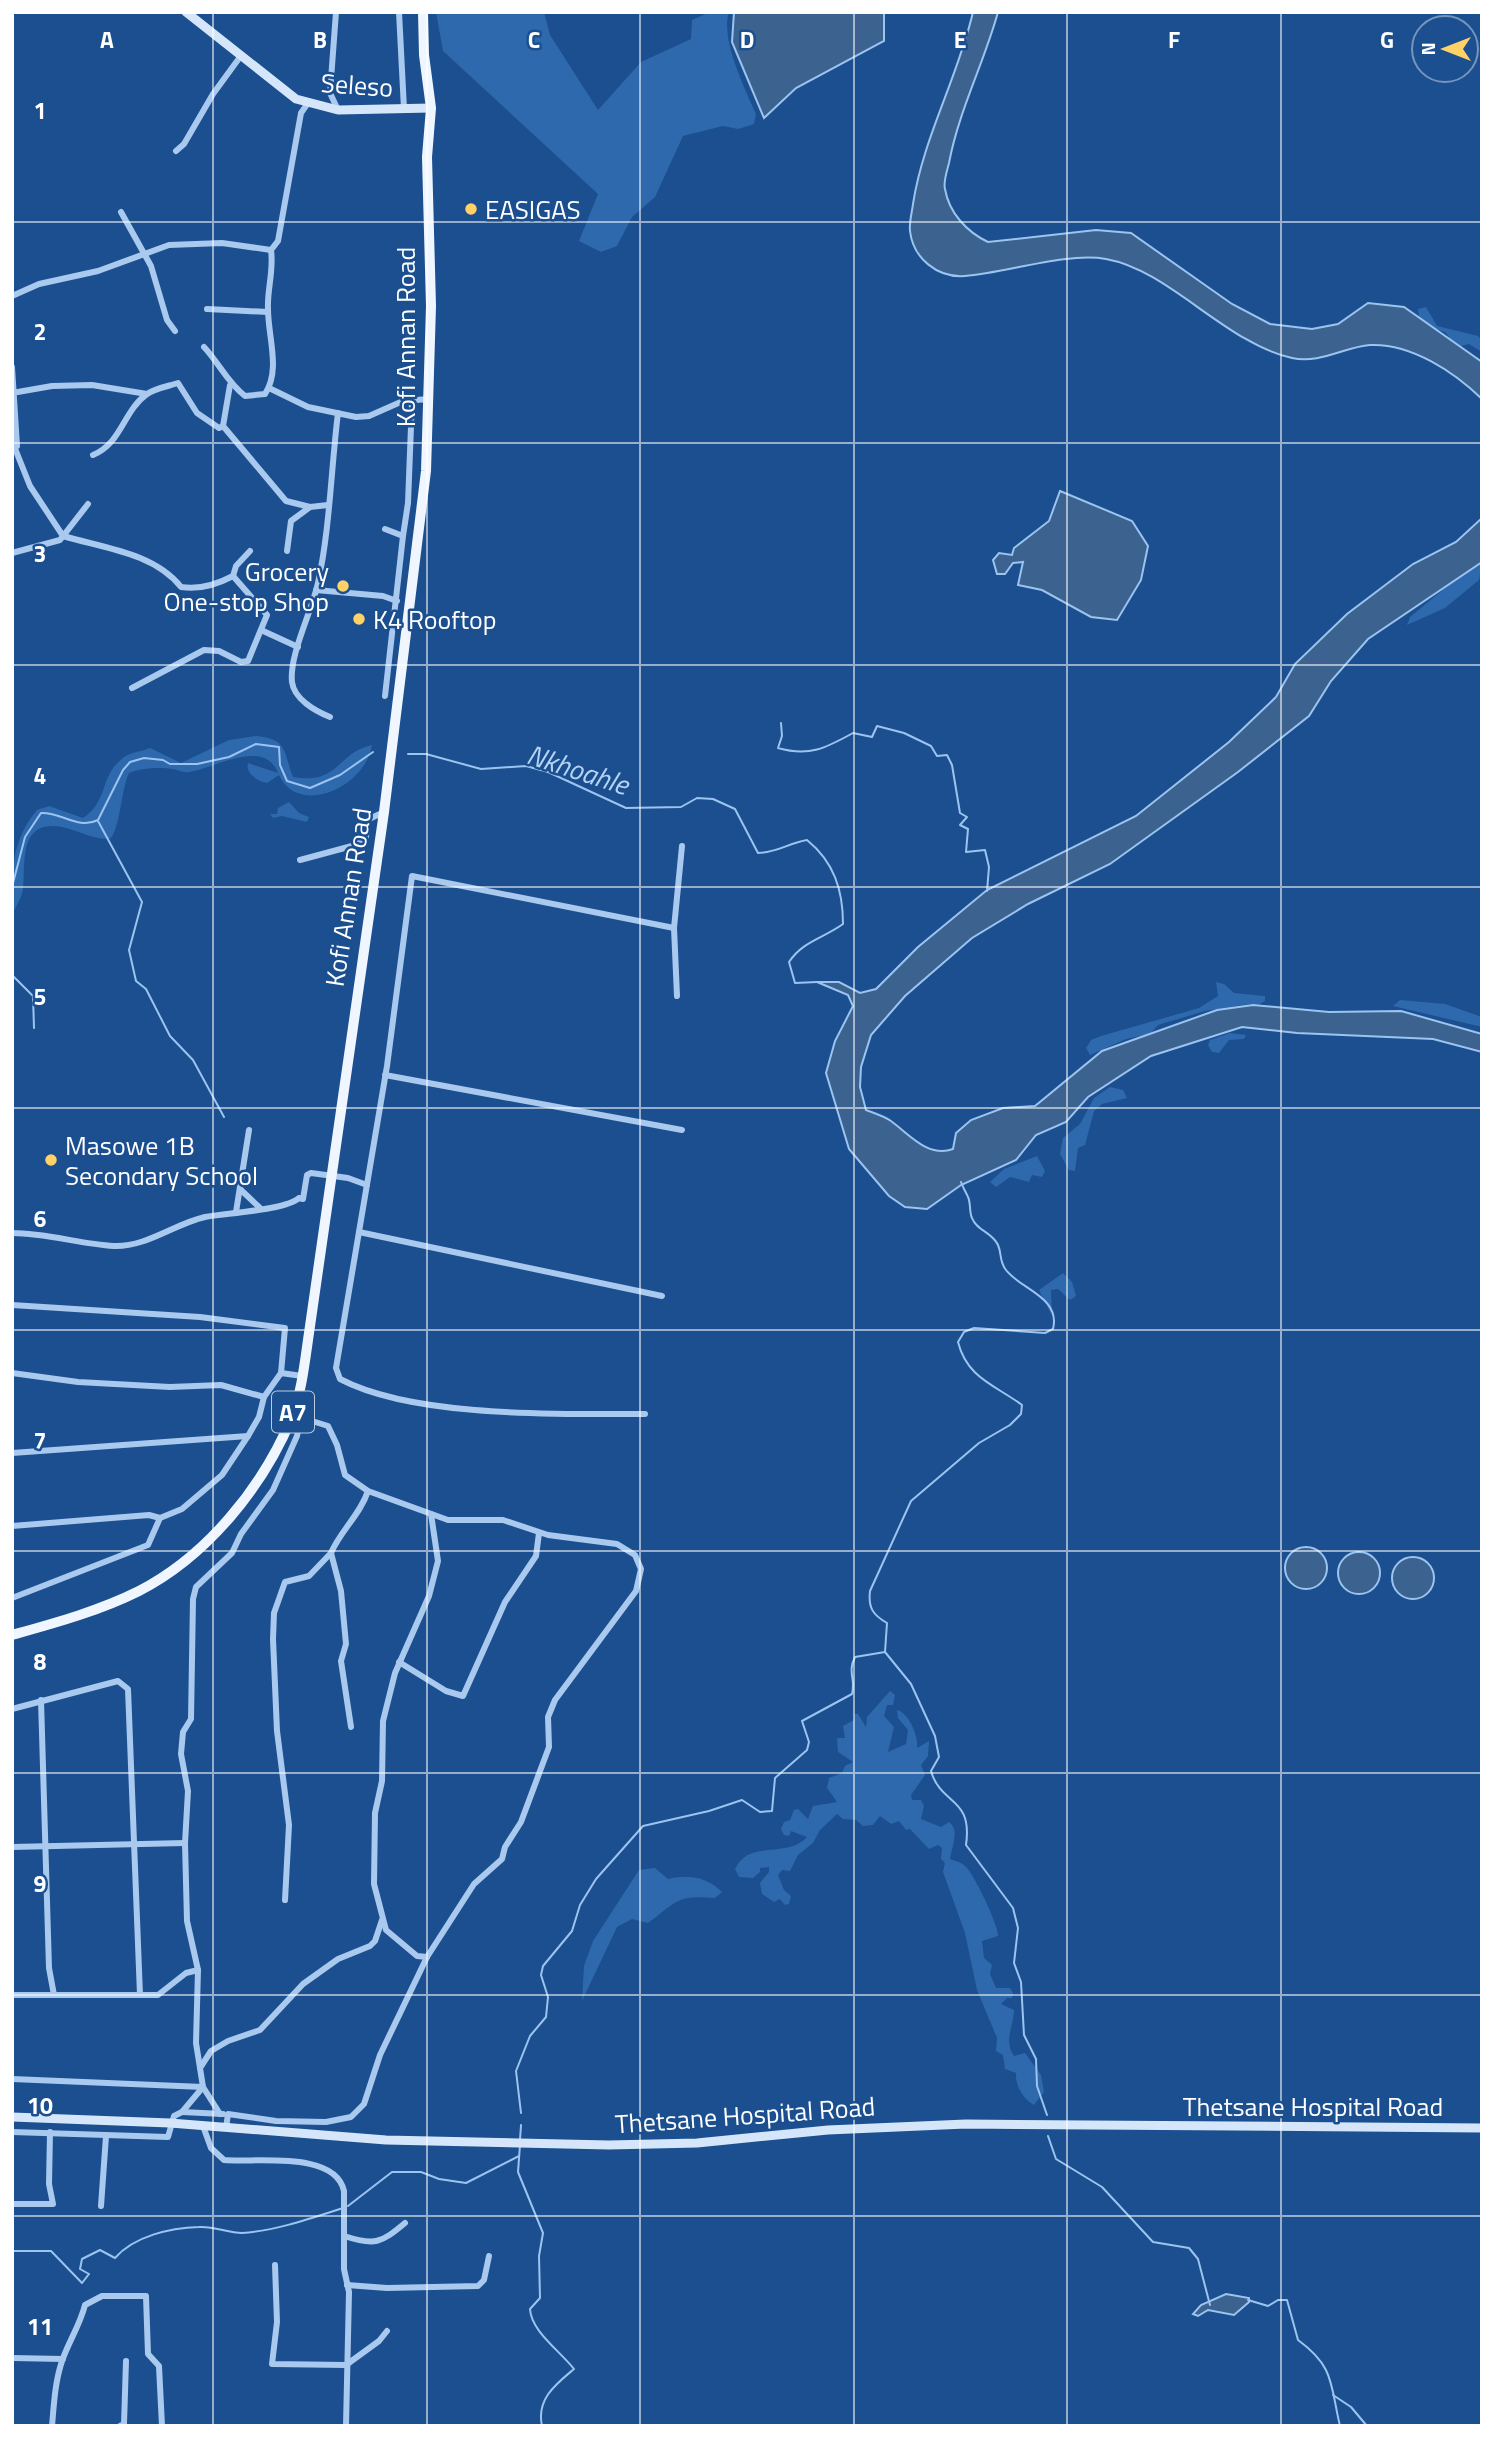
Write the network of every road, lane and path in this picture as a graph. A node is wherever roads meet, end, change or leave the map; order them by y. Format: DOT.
graph roads {
  1 [pos="186,12"];
  2 [pos="336,12"];
  3 [pos="399,12"];
  4 [pos="423,12"];
  5 [pos="240,57"];
  6 [pos="308,103"];
  7 [pos="431,108"];
  8 [pos="404,109"];
  9 [pos="338,110"];
  10 [pos="176,151"];
  11 [pos="121,212"];
  12 [pos="271,250"];
  13 [pos="144,253"];
  14 [pos="12,296"];
  15 [pos="207,309"];
  16 [pos="268,312"];
  17 [pos="175,331"];
  18 [pos="204,347"];
  19 [pos="12,367"];
  20 [pos="230,385"];
  21 [pos="269,388"];
  22 [pos="14,392"];
  23 [pos="147,394"];
  24 [pos="429,399"];
  25 [pos="412,401"];
  26 [pos="338,413"];
  27 [pos="223,426"];
  28 [pos="12,441"];
  29 [pos="19,455"];
  30 [pos="93,455"];
  31 [pos="88,504"];
  32 [pos="328,505"];
  33 [pos="310,507"];
  34 [pos="385,529"];
  35 [pos="63,536"];
  36 [pos="403,536"];
  37 [pos="250,551"];
  38 [pos="287,551"];
  39 [pos="12,553"];
  40 [pos="233,576"];
  41 [pos="316,590"];
  42 [pos="397,601"];
  43 [pos="261,630"];
  44 [pos="298,647"];
  45 [pos="391,658"];
  46 [pos="404,661"];
  47 [pos="132,688"];
  48 [pos="385,696"];
  49 [pos="330,717"];
  50 [pos="384,812"];
  51 [pos="682,846"];
  52 [pos="300,860"];
  53 [pos="674,928"];
  54 [pos="677,996"];
  55 [pos="385,1075"];
  56 [pos="248,1130"];
  57 [pos="682,1130"];
  58 [pos="332,1175"];
  59 [pos="367,1185"];
  60 [pos="241,1190"];
  61 [pos="260,1208"];
  62 [pos="236,1212"];
  63 [pos="12,1233"];
  64 [pos="359,1233"];
  65 [pos="662,1296"];
  66 [pos="12,1305"];
  67 [pos="12,1373"];
  68 [pos="281,1373"];
  69 [pos="302,1376"];
  70 [pos="264,1397"];
  71 [pos="645,1414"];
  72 [pos="297,1416"];
  73 [pos="248,1436"];
  74 [pos="12,1453"];
  75 [pos="368,1491"];
  76 [pos="432,1514"];
  77 [pos="160,1518"];
  78 [pos="12,1526"];
  79 [pos="539,1532"];
  80 [pos="331,1553"];
  81 [pos="12,1598"];
  82 [pos="12,1634"];
  83 [pos="399,1662"];
  84 [pos="41,1700"];
  85 [pos="12,1709"];
  86 [pos="351,1727"];
  87 [pos="136,1843"];
  88 [pos="185,1843"];
  89 [pos="46,1846"];
  90 [pos="12,1847"];
  91 [pos="285,1899"];
  92 [pos="382,1920"];
  93 [pos="427,1956"];
  94 [pos="198,1970"];
  95 [pos="139,1994"];
  96 [pos="12,1995"];
  97 [pos="54,1995"];
  98 [pos="200,2068"];
  99 [pos="12,2079"];
  100 [pos="203,2087"];
  101 [pos="181,2112"];
  102 [pos="220,2114"];
  103 [pos="228,2114"];
  104 [pos="12,2117"];
  105 [pos="170,2123"];
  106 [pos="203,2126"];
  107 [pos="226,2128"];
  108 [pos="1482,2128"];
  109 [pos="12,2132"];
  110 [pos="50,2132"];
  111 [pos="106,2136"];
  112 [pos="12,2204"];
  113 [pos="101,2206"];
  114 [pos="405,2223"];
  115 [pos="344,2236"];
  116 [pos="489,2256"];
  117 [pos="275,2265"];
  118 [pos="347,2285"];
  119 [pos="387,2331"];
  120 [pos="12,2358"];
  121 [pos="63,2358"];
  122 [pos="126,2361"];
  123 [pos="346,2365"];
  124 [pos="52,2426"];
  125 [pos="120,2426"];
  126 [pos="162,2426"];
  127 [pos="346,2426"];
  1 -- 5 [label="main road, Seleso"];
  2 -- 9 [label="street"];
  3 -- 8 [label="street"];
  4 -- 7 [label="main road, Kofi Annan Road / A7"];
  5 -- 6 [label="main road, Seleso"];
  5 -- 10 [label="street"];
  6 -- 9 [label="main road, Seleso"];
  6 -- 12 [label="street"];
  7 -- 8 [label="main road, Seleso"];
  7 -- 24 [label="main road, Kofi Annan Road / A7"];
  8 -- 9 [label="main road, Seleso"];
  11 -- 13 [label="street"];
  12 -- 13 [label="street"];
  12 -- 16 [label="street"];
  13 -- 14 [label="street"];
  13 -- 17 [label="street"];
  15 -- 16 [label="street"];
  16 -- 21 [label="street"];
  18 -- 20 [label="street"];
  19 -- 22 [label="street"];
  20 -- 21 [label="street"];
  20 -- 27 [label="street"];
  21 -- 26 [label="street"];
  22 -- 23 [label="street"];
  22 -- 29 [label="street"];
  23 -- 27 [label="street"];
  23 -- 30 [label="street"];
  24 -- 25 [label="street"];
  24 -- 46 [label="main road, Kofi Annan Road / A7"];
  25 -- 26 [label="street"];
  25 -- 36 [label="street"];
  26 -- 32 [label="street"];
  27 -- 33 [label="street"];
  28 -- 29 [label="street"];
  29 -- 35 [label="street"];
  31 -- 35 [label="street"];
  32 -- 33 [label="street"];
  32 -- 41 [label="street"];
  33 -- 38 [label="street"];
  34 -- 36 [label="street"];
  35 -- 39 [label="street"];
  35 -- 40 [label="street"];
  36 -- 42 [label="street"];
  37 -- 40 [label="street"];
  40 -- 43 [label="street"];
  41 -- 42 [label="street"];
  41 -- 44 [label="street"];
  42 -- 45 [label="street"];
  43 -- 44 [label="street"];
  43 -- 47 [label="street"];
  44 -- 49 [label="street"];
  45 -- 46 [label="street"];
  45 -- 48 [label="street"];
  46 -- 50 [label="main road, Kofi Annan Road / A7"];
  50 -- 52 [label="street"];
  50 -- 58 [label="main road, Kofi Annan Road / A7"];
  51 -- 53 [label="street"];
  53 -- 54 [label="street"];
  53 -- 55 [label="street"];
  55 -- 57 [label="street"];
  55 -- 59 [label="street"];
  56 -- 60 [label="street"];
  58 -- 59 [label="street"];
  58 -- 61 [label="street"];
  58 -- 69 [label="main road, Kofi Annan Road / A7"];
  59 -- 64 [label="street"];
  60 -- 61 [label="street"];
  60 -- 62 [label="street"];
  61 -- 62 [label="street"];
  62 -- 63 [label="street"];
  64 -- 65 [label="street"];
  64 -- 71 [label="street"];
  66 -- 68 [label="street"];
  67 -- 70 [label="street"];
  68 -- 69 [label="street"];
  68 -- 70 [label="street"];
  69 -- 72 [label="main road, Kofi Annan Road / A7"];
  70 -- 73 [label="street"];
  72 -- 75 [label="street"];
  72 -- 82 [label="main road, Kofi Annan Road / A7"];
  72 -- 88 [label="street"];
  73 -- 74 [label="street"];
  73 -- 77 [label="street"];
  75 -- 76 [label="street"];
  75 -- 80 [label="street"];
  76 -- 79 [label="street"];
  76 -- 83 [label="street"];
  77 -- 78 [label="street"];
  77 -- 81 [label="street"];
  79 -- 83 [label="street"];
  79 -- 93 [label="street"];
  80 -- 86 [label="street"];
  80 -- 91 [label="street"];
  83 -- 92 [label="street"];
  84 -- 85 [label="street"];
  84 -- 87 [label="street"];
  84 -- 89 [label="street"];
  87 -- 88 [label="street"];
  87 -- 89 [label="street"];
  87 -- 95 [label="street"];
  88 -- 94 [label="street"];
  89 -- 90 [label="street"];
  89 -- 97 [label="street"];
  92 -- 93 [label="street"];
  92 -- 98 [label="street"];
  93 -- 103 [label="street"];
  94 -- 95 [label="street"];
  94 -- 98 [label="street"];
  95 -- 97 [label="street"];
  96 -- 97 [label="street"];
  98 -- 100 [label="street"];
  99 -- 100 [label="street"];
  100 -- 101 [label="street"];
  100 -- 102 [label="street"];
  101 -- 102 [label="street"];
  101 -- 105 [label="street"];
  102 -- 103 [label="street"];
  103 -- 107 [label="street"];
  104 -- 105 [label="main road, Thetsane Hospital Road"];
  105 -- 106 [label="main road, Thetsane Hospital Road"];
  105 -- 111 [label="street"];
  106 -- 107 [label="main road, Thetsane Hospital Road"];
  106 -- 115 [label="street"];
  107 -- 108 [label="main road, Thetsane Hospital Road"];
  109 -- 110 [label="street"];
  110 -- 111 [label="street"];
  110 -- 112 [label="street"];
  111 -- 113 [label="street"];
  114 -- 115 [label="street"];
  115 -- 118 [label="street"];
  116 -- 118 [label="street"];
  117 -- 123 [label="street"];
  118 -- 123 [label="street"];
  119 -- 123 [label="street"];
  120 -- 121 [label="street"];
  121 -- 124 [label="street"];
  121 -- 126 [label="street"];
  122 -- 125 [label="street"];
  123 -- 127 [label="street"];
}
